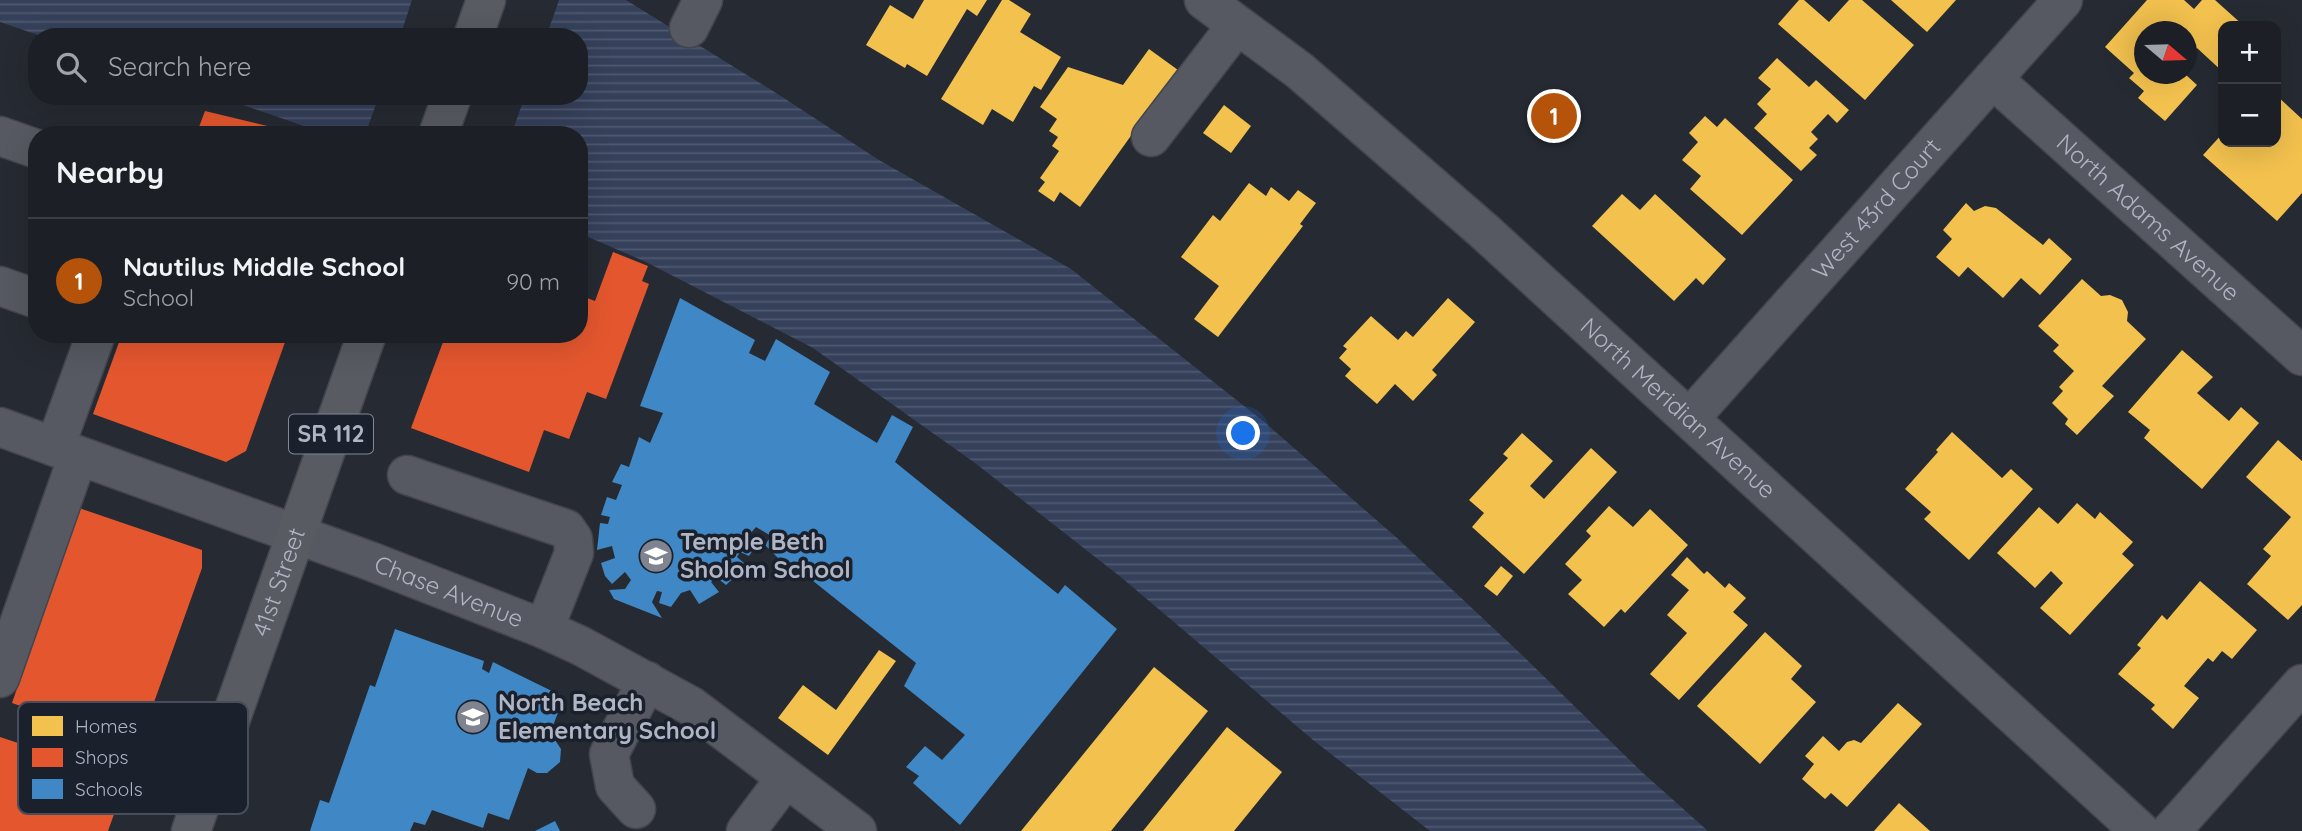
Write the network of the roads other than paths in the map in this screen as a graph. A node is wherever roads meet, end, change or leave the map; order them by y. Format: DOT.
graph roads {
  1 [pos="486,0"];
  2 [pos="1204,0"];
  3 [pos="2063,0"];
  4 [pos="1237,25"];
  5 [pos="476,28"];
  6 [pos="1993,79"];
  7 [pos="449,105"];
  8 [pos="441,126"];
  9 [pos="0,136"];
  10 [pos="1151,137"];
  11 [pos="28,146"];
  12 [pos="0,286"];
  13 [pos="28,296"];
  14 [pos="94,343"];
  15 [pos="364,343"];
  16 [pos="2302,356"];
  17 [pos="1690,418"];
  18 [pos="1,430"];
  19 [pos="67,451"];
  20 [pos="407,475"];
  21 [pos="296,534"];
  22 [pos="544,629"];
  23 [pos="0,678"];
  24 [pos="647,681"];
  25 [pos="2302,684"];
  26 [pos="237,702"];
  27 [pos="786,778"];
  28 [pos="636,809"];
  29 [pos="197,814"];
  30 [pos="191,831"];
  31 [pos="746,831"];
  32 [pos="857,831"];
  33 [pos="2140,831"];
  34 [pos="2171,831"];
  1 -- 5 [label="main road"];
  2 -- 4 [label="street, North Meridian Avenue"];
  3 -- 6 [label="street, West 43rd Court"];
  4 -- 10 [label="street"];
  4 -- 17 [label="street, North Meridian Avenue"];
  6 -- 16 [label="street, North Adams Avenue"];
  6 -- 17 [label="street, West 43rd Court"];
  7 -- 8 [label="main road"];
  9 -- 11 [label="street"];
  12 -- 13 [label="street"];
  14 -- 19 [label="street"];
  15 -- 21 [label="main road, 41st Street / SR 112"];
  17 -- 33 [label="street, North Meridian Avenue"];
  18 -- 19 [label="street, Chase Avenue"];
  19 -- 21 [label="street, Chase Avenue"];
  19 -- 23 [label="street"];
  20 -- 22 [label="street"];
  21 -- 22 [label="street, Chase Avenue"];
  21 -- 26 [label="main road, 41st Street / SR 112"];
  22 -- 24 [label="street, Chase Avenue"];
  24 -- 27 [label="street, Chase Avenue"];
  24 -- 28 [label="street"];
  25 -- 34 [label="street"];
  27 -- 31 [label="street"];
  27 -- 32 [label="street, Chase Avenue"];
  29 -- 30 [label="main road, 41st Street / SR 112"];
}
